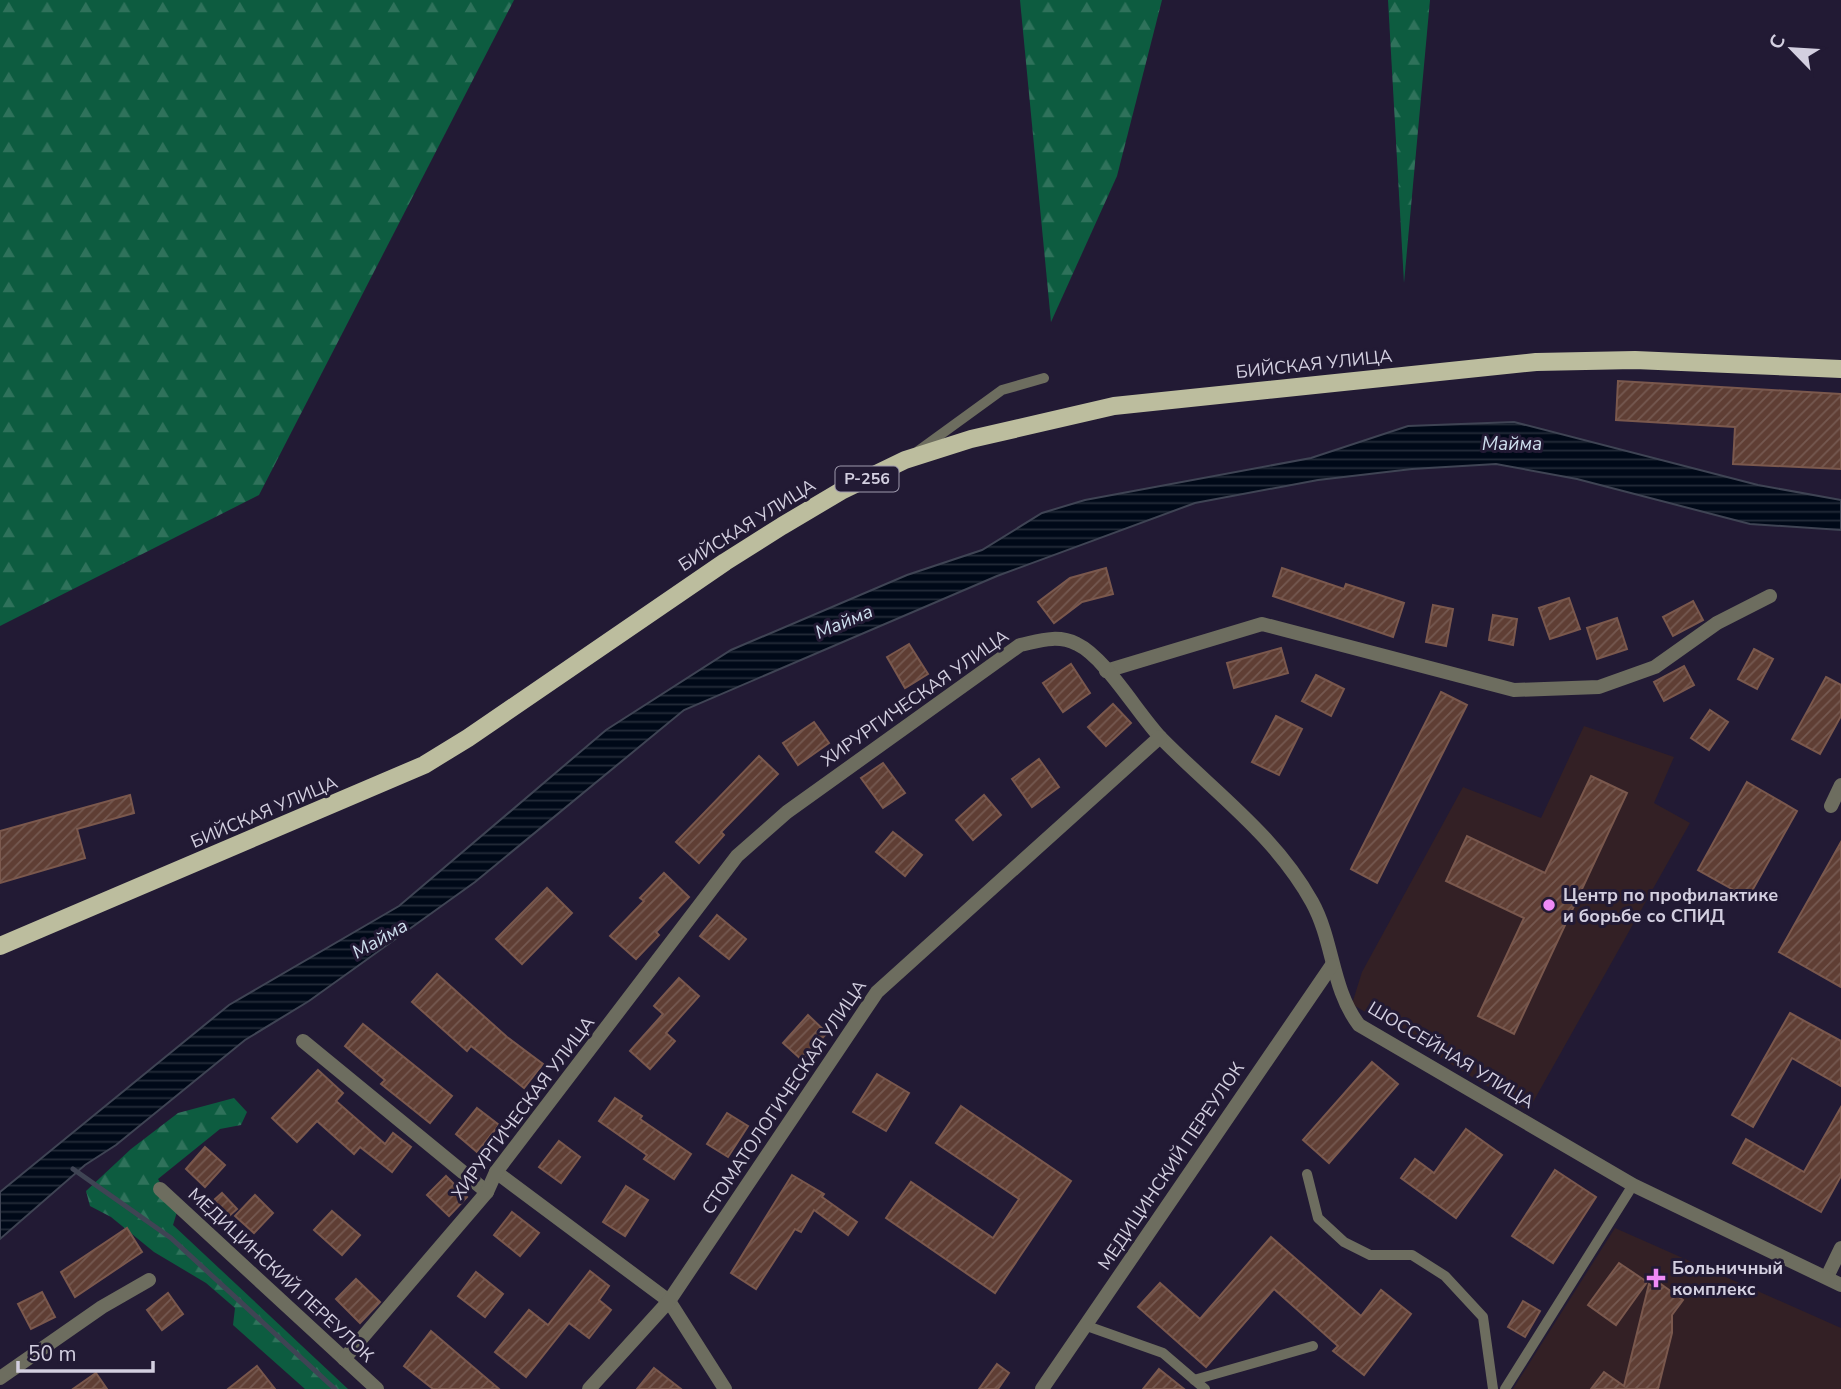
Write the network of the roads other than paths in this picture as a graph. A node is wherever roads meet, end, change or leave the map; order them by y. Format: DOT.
graph roads {
  1 [pos="1841,369"];
  2 [pos="1044,378"];
  3 [pos="905,460"];
  4 [pos="1770,596"];
  5 [pos="1106,671"];
  6 [pos="1160,737"];
  7 [pos="1841,785"];
  8 [pos="1830,806"];
  9 [pos="0,946"];
  10 [pos="1332,965"];
  11 [pos="303,1041"];
  12 [pos="496,1172"];
  13 [pos="1307,1174"];
  14 [pos="1633,1185"];
  15 [pos="160,1189"];
  16 [pos="487,1192"];
  17 [pos="1841,1248"];
  18 [pos="1827,1277"];
  19 [pos="149,1280"];
  20 [pos="1841,1284"];
  21 [pos="669,1301"];
  22 [pos="1087,1326"];
  23 [pos="1313,1346"];
  24 [pos="344,1359"];
  25 [pos="0,1378"];
  26 [pos="1194,1380"];
  27 [pos="377,1389"];
  28 [pos="589,1389"];
  29 [pos="725,1389"];
  30 [pos="1042,1389"];
  31 [pos="1205,1389"];
  32 [pos="1493,1389"];
  33 [pos="1505,1389"];
  1 -- 3 [label="main road, БИЙСКАЯ УЛИЦА / Р-256"];
  2 -- 3 [label="lane"];
  3 -- 9 [label="main road, БИЙСКАЯ УЛИЦА / Р-256"];
  4 -- 5 [label="street"];
  5 -- 6 [label="street, ШОССЕЙНАЯ УЛИЦА"];
  5 -- 12 [label="street, ХИРУРГИЧЕСКАЯ УЛИЦА"];
  6 -- 10 [label="street, ШОССЕЙНАЯ УЛИЦА"];
  6 -- 21 [label="street, СТОМАТОЛОГИЧЕСКАЯ УЛИЦА"];
  7 -- 8 [label="street"];
  10 -- 14 [label="street, ШОССЕЙНАЯ УЛИЦА"];
  10 -- 22 [label="street, МЕДИЦИНСКИЙ ПЕРЕУЛОК"];
  11 -- 16 [label="street"];
  12 -- 16 [label="street, ХИРУРГИЧЕСКАЯ УЛИЦА"];
  12 -- 21 [label="street"];
  13 -- 32 [label="lane"];
  14 -- 18 [label="street, ШОССЕЙНАЯ УЛИЦА"];
  14 -- 33 [label="lane"];
  15 -- 24 [label="street, МЕДИЦИНСКИЙ ПЕРЕУЛОК"];
  16 -- 24 [label="street, ХИРУРГИЧЕСКАЯ УЛИЦА"];
  17 -- 18 [label="street"];
  18 -- 20 [label="street, ШОССЕЙНАЯ УЛИЦА"];
  19 -- 25 [label="street"];
  21 -- 28 [label="street, СТОМАТОЛОГИЧЕСКАЯ УЛИЦА"];
  21 -- 29 [label="street"];
  22 -- 26 [label="lane"];
  22 -- 30 [label="street, МЕДИЦИНСКИЙ ПЕРЕУЛОК"];
  23 -- 26 [label="lane"];
  24 -- 27 [label="street, МЕДИЦИНСКИЙ ПЕРЕУЛОК"];
  26 -- 31 [label="lane"];
}
